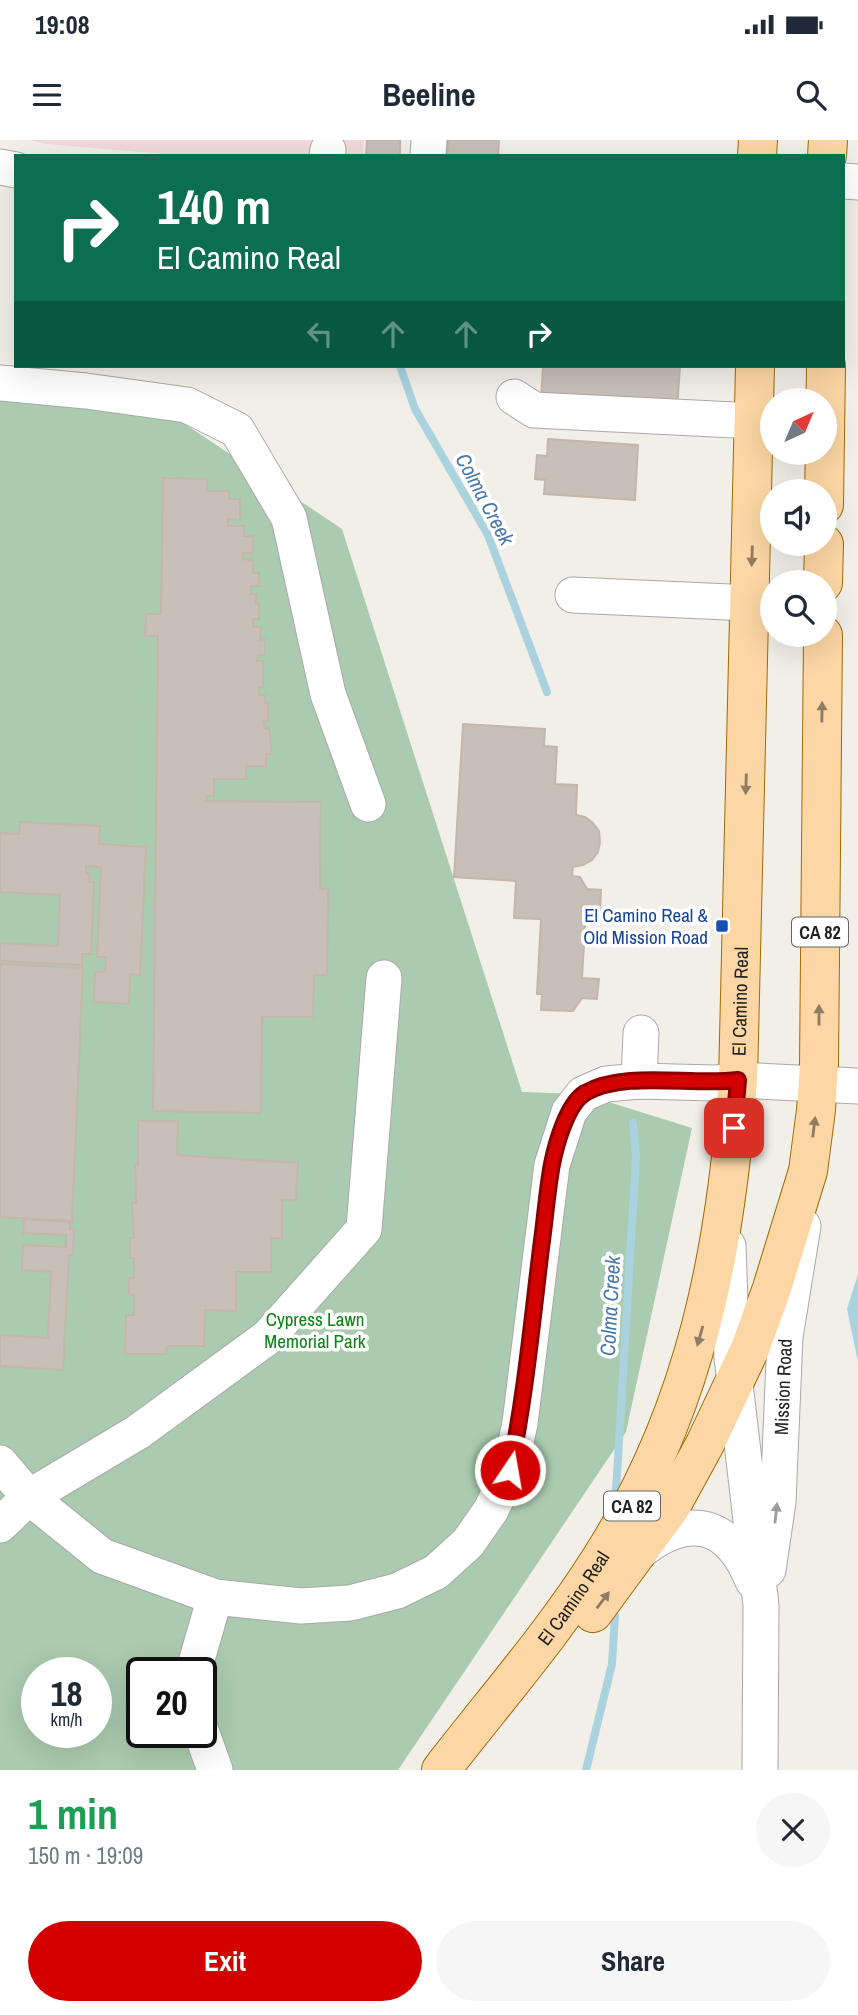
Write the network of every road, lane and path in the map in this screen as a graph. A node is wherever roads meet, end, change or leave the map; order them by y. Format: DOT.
graph roads {
  1 [pos="755,368"];
  2 [pos="826,368"];
  3 [pos="0,383"];
  4 [pos="514,397"];
  5 [pos="754,421"];
  6 [pos="824,479"];
  7 [pos="760,577"];
  8 [pos="573,595"];
  9 [pos="760,603"];
  10 [pos="760,624"];
  11 [pos="823,647"];
  12 [pos="368,804"];
  13 [pos="384,978"];
  14 [pos="641,1033"];
  15 [pos="738,1080"];
  16 [pos="639,1081"];
  17 [pos="818,1084"];
  18 [pos="858,1086"];
  19 [pos="808,1171"];
  20 [pos="727,1197"];
  21 [pos="734,1385"];
  22 [pos="0,1463"];
  23 [pos="29,1497"];
  24 [pos="0,1525"];
  25 [pos="639,1552"];
  26 [pos="215,1597"];
  27 [pos="761,1605"];
  28 [pos="198,1657"];
  29 [pos="207,1748"];
  30 [pos="215,1770"];
  31 [pos="442,1770"];
  32 [pos="472,1770"];
  33 [pos="760,1770"];
  1 -- 5 [label="main road, El Camino Real / CA 82"];
  2 -- 6 [label="main road"];
  3 -- 12 [label="street"];
  4 -- 5 [label="street"];
  5 -- 7 [label="main road, El Camino Real / CA 82, one-way"];
  8 -- 9 [label="street"];
  10 -- 15 [label="main road, El Camino Real / CA 82, one-way"];
  17 -- 11 [label="main road, El Camino Real / CA 82, one-way"];
  13 -- 23 [label="street"];
  14 -- 16 [label="street"];
  15 -- 16 [label="street"];
  15 -- 17 [label="street"];
  15 -- 20 [label="main road, El Camino Real / CA 82"];
  16 -- 26 [label="street"];
  17 -- 18 [label="street"];
  19 -- 17 [label="main road, El Camino Real / CA 82, one-way"];
  19 -- 21 [label="main road, El Camino Real / CA 82"];
  27 -- 19 [label="street, Mission Road, one-way"];
  20 -- 21 [label="street, Mission Road"];
  20 -- 31 [label="main road, El Camino Real / CA 82, one-way"];
  21 -- 25 [label="main road, El Camino Real / CA 82"];
  21 -- 27 [label="street, Mission Road"];
  22 -- 23 [label="street"];
  23 -- 24 [label="street"];
  23 -- 26 [label="street"];
  25 -- 27 [label="street, Mission Road"];
  32 -- 25 [label="main road, El Camino Real / CA 82, one-way"];
  26 -- 28 [label="street"];
  27 -- 33 [label="street, Mission Road"];
  29 -- 30 [label="street"];
}
